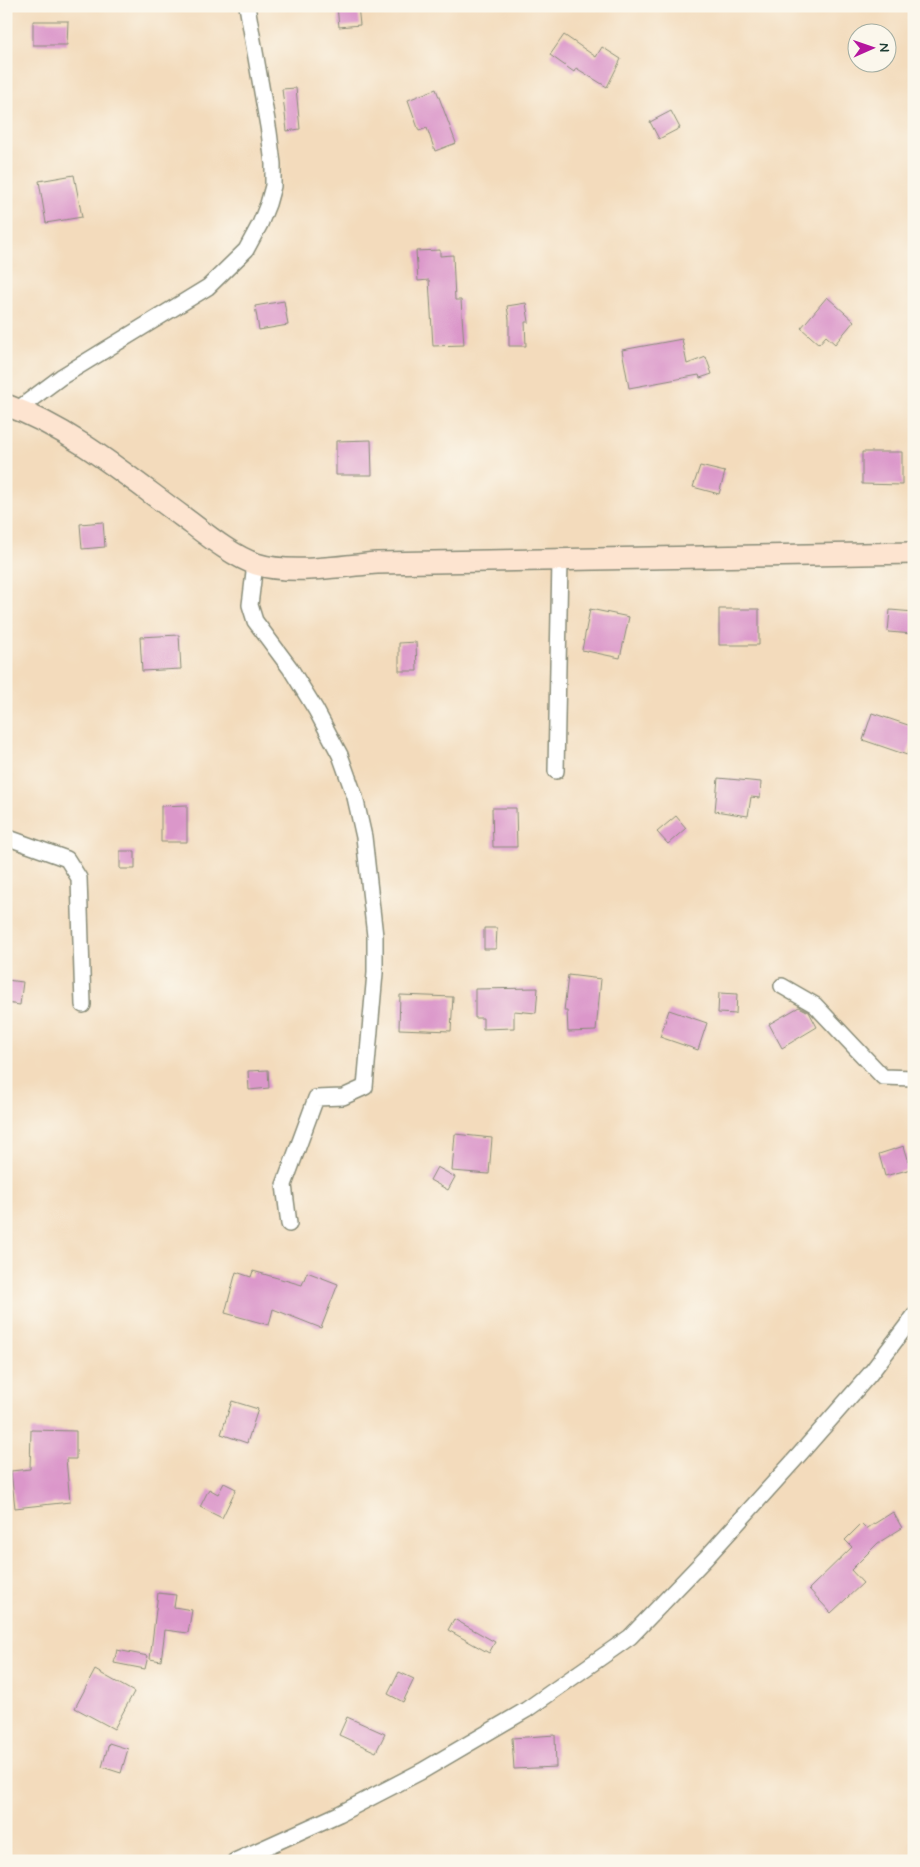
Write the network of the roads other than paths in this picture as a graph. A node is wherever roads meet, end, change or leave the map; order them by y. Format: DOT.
graph roads {
  1 [pos="247,6"];
  2 [pos="12,407"];
  3 [pos="914,553"];
  4 [pos="560,560"];
  5 [pos="255,564"];
  6 [pos="556,771"];
  7 [pos="6,837"];
  8 [pos="782,986"];
  9 [pos="83,1005"];
  10 [pos="914,1078"];
  11 [pos="289,1224"];
  12 [pos="914,1316"];
  13 [pos="236,1860"];
  1 -- 2 [label="street"];
  2 -- 5 [label="street"];
  3 -- 4 [label="street"];
  4 -- 5 [label="street"];
  4 -- 6 [label="street"];
  5 -- 11 [label="street"];
  7 -- 9 [label="street"];
  8 -- 10 [label="street"];
  12 -- 13 [label="street"];
}
